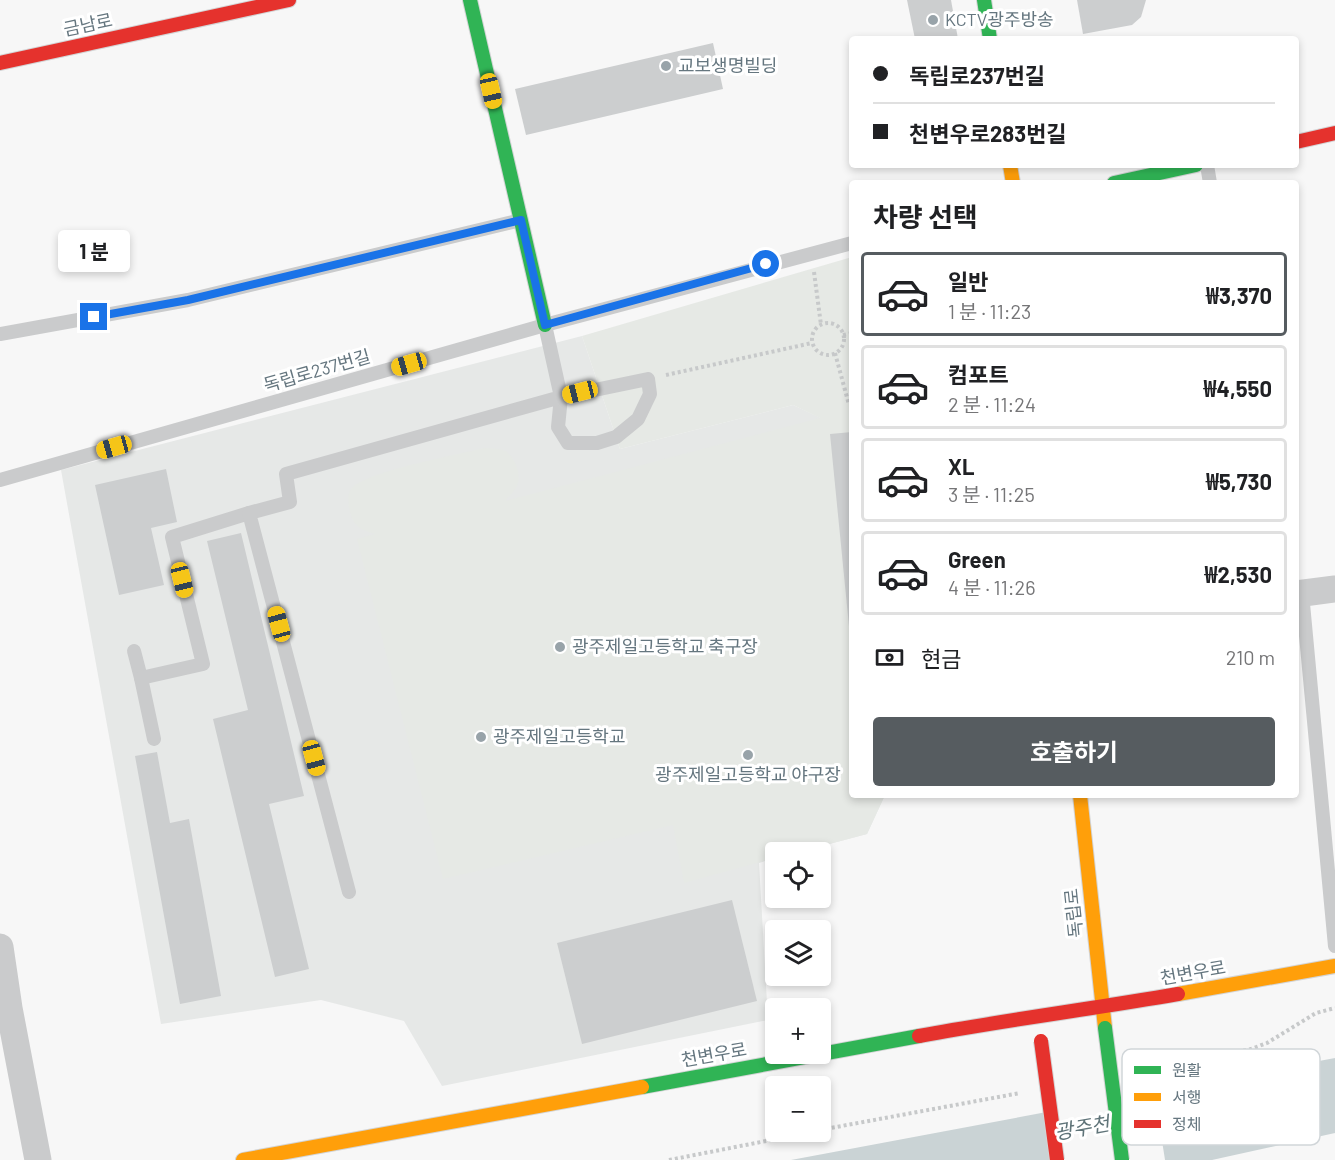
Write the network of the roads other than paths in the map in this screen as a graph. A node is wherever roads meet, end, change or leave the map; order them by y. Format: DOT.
graph roads {
  1 [pos="289,0"];
  2 [pos="470,0"];
  3 [pos="984,0"];
  4 [pos="990,36"];
  5 [pos="0,63"];
  6 [pos="1335,133"];
  7 [pos="1299,141"];
  8 [pos="1182,168"];
  9 [pos="1128,180"];
  10 [pos="521,220"];
  11 [pos="849,244"];
  12 [pos="545,325"];
  13 [pos="0,334"];
  14 [pos="561,397"];
  15 [pos="0,480"];
  16 [pos="249,513"];
  17 [pos="1335,589"];
  18 [pos="1299,593"];
  19 [pos="134,651"];
  20 [pos="141,678"];
  21 [pos="154,739"];
  22 [pos="1080,798"];
  23 [pos="349,891"];
  24 [pos="0,946"];
  25 [pos="1335,946"];
  26 [pos="1335,966"];
  27 [pos="1102,1007"];
  28 [pos="4,1009"];
  29 [pos="1016,1019"];
  30 [pos="38,1160"];
  31 [pos="243,1160"];
  32 [pos="1057,1160"];
  33 [pos="1122,1160"];
  1 -- 5 [label="street, 금남로"];
  2 -- 10 [label="street"];
  3 -- 4 [label="street"];
  6 -- 7 [label="street"];
  8 -- 9 [label="street"];
  10 -- 12 [label="street"];
  10 -- 13 [label="lane"];
  11 -- 12 [label="lane, 독립로237번길"];
  12 -- 14 [label="lane"];
  12 -- 15 [label="lane, 독립로237번길"];
  14 -- 14 [label="lane"];
  14 -- 16 [label="lane"];
  16 -- 20 [label="lane"];
  16 -- 23 [label="lane"];
  17 -- 18 [label="street"];
  18 -- 25 [label="lane"];
  19 -- 20 [label="lane"];
  20 -- 21 [label="lane"];
  22 -- 27 [label="street, 독립로"];
  24 -- 28 [label="street"];
  26 -- 27 [label="street, 천변우로"];
  27 -- 29 [label="street, 천변우로"];
  27 -- 33 [label="street, 독립로, bridge"];
  28 -- 30 [label="street"];
  29 -- 31 [label="street, 천변우로"];
  29 -- 32 [label="street, bridge"];
}
